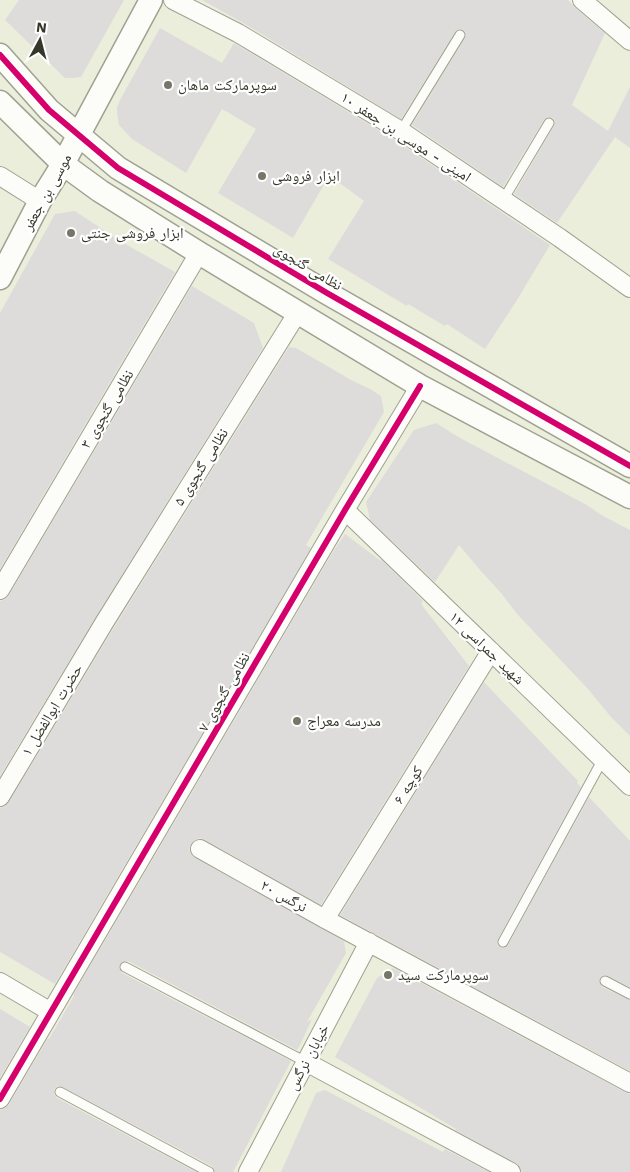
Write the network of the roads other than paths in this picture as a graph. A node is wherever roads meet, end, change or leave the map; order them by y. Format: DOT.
graph roads {
  1 [pos="151,0"];
  2 [pos="173,0"];
  3 [pos="582,0"];
  4 [pos="460,35"];
  5 [pos="630,41"];
  6 [pos="0,55"];
  7 [pos="0,102"];
  8 [pos="549,124"];
  9 [pos="401,131"];
  10 [pos="78,135"];
  11 [pos="63,164"];
  12 [pos="0,176"];
  13 [pos="503,200"];
  14 [pos="40,201"];
  15 [pos="200,253"];
  16 [pos="0,278"];
  17 [pos="630,288"];
  18 [pos="298,312"];
  19 [pos="420,386"];
  20 [pos="630,466"];
  21 [pos="630,497"];
  22 [pos="345,510"];
  23 [pos="0,590"];
  24 [pos="104,623"];
  25 [pos="491,651"];
  26 [pos="603,759"];
  27 [pos="630,786"];
  28 [pos="0,797"];
  29 [pos="200,849"];
  30 [pos="325,919"];
  31 [pos="369,942"];
  32 [pos="503,942"];
  33 [pos="125,967"];
  34 [pos="605,981"];
  35 [pos="0,982"];
  36 [pos="630,994"];
  37 [pos="52,1012"];
  38 [pos="306,1062"];
  39 [pos="630,1083"];
  40 [pos="60,1092"];
  41 [pos="0,1099"];
  42 [pos="208,1172"];
  43 [pos="248,1172"];
  44 [pos="511,1172"];
  1 -- 10 [label="street, موسی بن جعفر"];
  2 -- 9 [label="street, امینی - موسی بن جعفر ۱۰"];
  3 -- 5 [label="street"];
  4 -- 9 [label="lane"];
  6 -- 10 [label="street, نظامی گنجوی"];
  7 -- 11 [label="street"];
  8 -- 13 [label="lane"];
  9 -- 13 [label="street, امینی - موسی بن جعفر ۱۰"];
  10 -- 11 [label="street, موسی بن جعفر"];
  10 -- 20 [label="street, نظامی گنجوی"];
  11 -- 14 [label="street, موسی بن جعفر"];
  11 -- 15 [label="street"];
  12 -- 14 [label="street"];
  13 -- 17 [label="street, امینی - موسی بن جعفر ۱۰"];
  14 -- 16 [label="street, موسی بن جعفر"];
  15 -- 18 [label="street"];
  15 -- 23 [label="street, نظامی گنجوی ۳"];
  18 -- 19 [label="street"];
  18 -- 24 [label="street, نظامی گنجوی ۵"];
  19 -- 21 [label="street"];
  19 -- 22 [label="street, نظامی گنجوی ۷"];
  22 -- 25 [label="street, شهید جمراسی ۱۲"];
  22 -- 37 [label="street, نظامی گنجوی ۷"];
  24 -- 28 [label="street, حضرت ابوالفضل ۱"];
  25 -- 26 [label="street, شهید جمراسی ۱۲"];
  25 -- 30 [label="street, کوچه ۶"];
  26 -- 27 [label="street, شهید جمراسی ۱۲"];
  26 -- 32 [label="lane"];
  29 -- 30 [label="street, نرگس ۲۰"];
  30 -- 31 [label="street, نرگس ۲۰"];
  31 -- 38 [label="street, خیابان نرگس"];
  31 -- 39 [label="street, نرگس ۲۰"];
  33 -- 38 [label="lane"];
  34 -- 36 [label="lane"];
  35 -- 37 [label="street"];
  37 -- 41 [label="street, نظامی گنجوی ۷"];
  38 -- 43 [label="street, خیابان نرگس"];
  38 -- 44 [label="street"];
  40 -- 42 [label="lane"];
}
